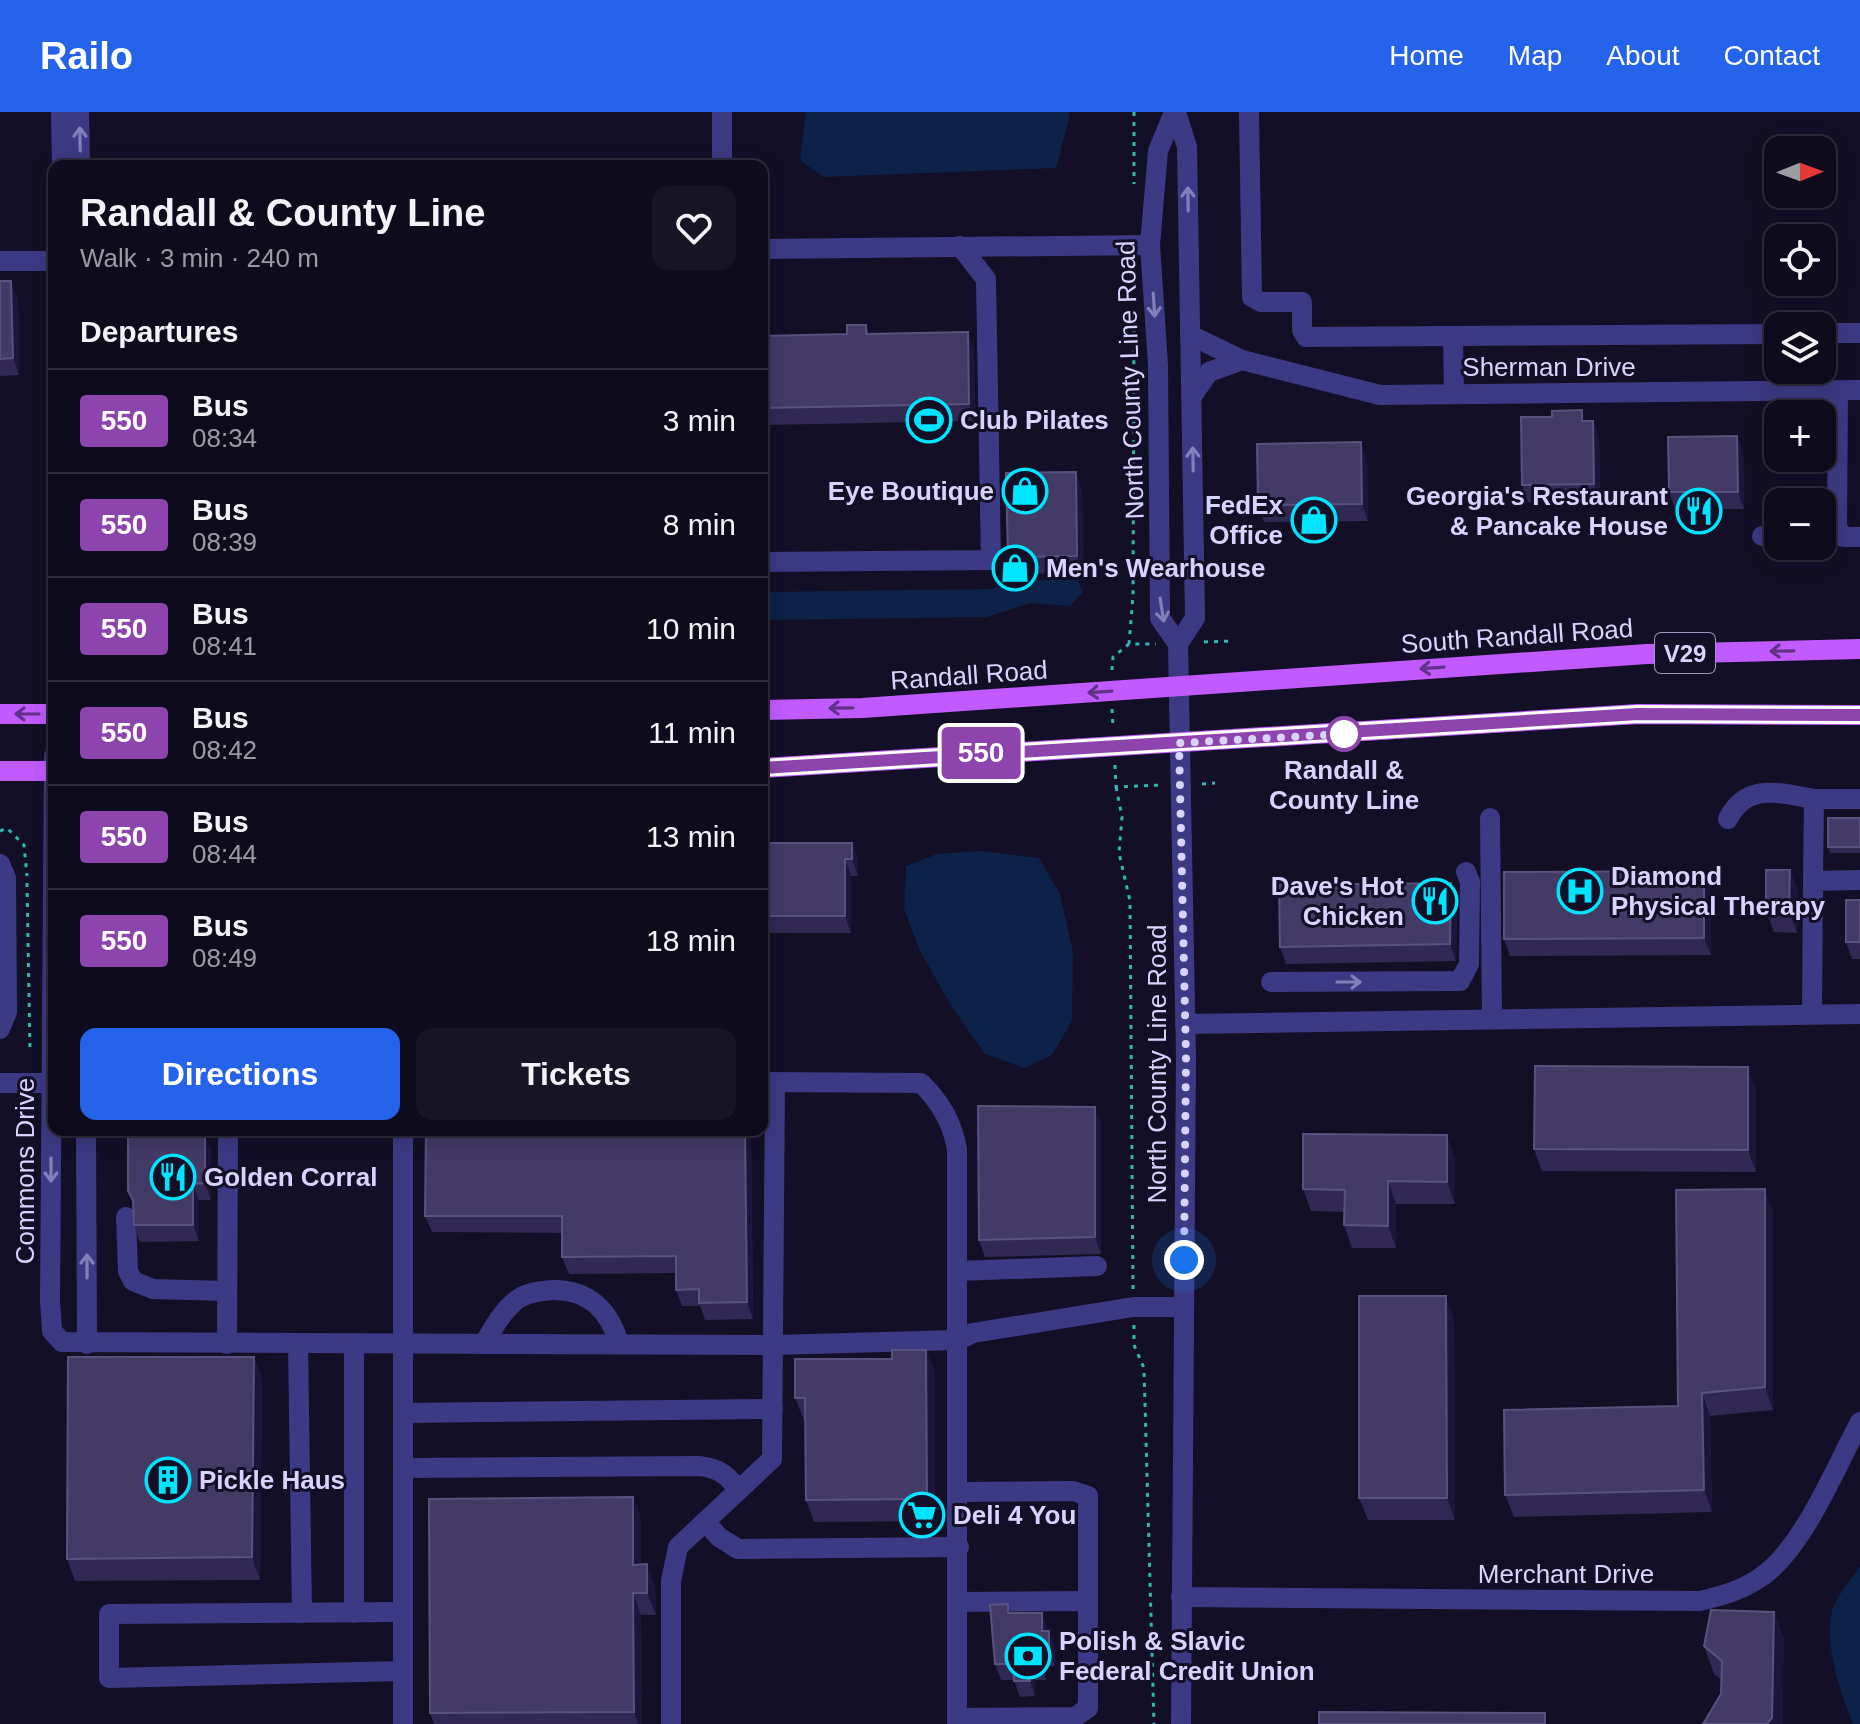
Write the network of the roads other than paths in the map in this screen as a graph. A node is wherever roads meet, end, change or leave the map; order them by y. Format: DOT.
graph roads {
  1 [pos="61,112"];
  2 [pos="79,112"];
  3 [pos="722,112"];
  4 [pos="1175,112"];
  5 [pos="1249,112"];
  6 [pos="62,160"];
  7 [pos="80,160"];
  8 [pos="722,160"];
  9 [pos="1150,245"];
  10 [pos="960,246"];
  11 [pos="1011,246"];
  12 [pos="768,249"];
  13 [pos="0,261"];
  14 [pos="48,261"];
  15 [pos="986,279"];
  16 [pos="1836,333"];
  17 [pos="1860,333"];
  18 [pos="1764,334"];
  19 [pos="1190,335"];
  20 [pos="1453,337"];
  21 [pos="1242,360"];
  22 [pos="1799,384"];
  23 [pos="1860,390"];
  24 [pos="1799,391"];
  25 [pos="1838,391"];
  26 [pos="1454,394"];
  27 [pos="1192,396"];
  28 [pos="1852,537"];
  29 [pos="768,562"];
  30 [pos="1178,644"];
  31 [pos="1860,649"];
  32 [pos="1178,685"];
  33 [pos="768,710"];
  34 [pos="0,714"];
  35 [pos="48,714"];
  36 [pos="1860,715"];
  37 [pos="1179,743"];
  38 [pos="768,768"];
  39 [pos="0,771"];
  40 [pos="48,771"];
  41 [pos="1814,799"];
  42 [pos="1860,799"];
  43 [pos="1490,818"];
  44 [pos="1728,819"];
  45 [pos="0,864"];
  46 [pos="1466,872"];
  47 [pos="1860,880"];
  48 [pos="1813,881"];
  49 [pos="1271,982"];
  50 [pos="1812,1014"];
  51 [pos="1860,1014"];
  52 [pos="1492,1018"];
  53 [pos="1185,1024"];
  54 [pos="0,1029"];
  55 [pos="769,1082"];
  56 [pos="0,1083"];
  57 [pos="48,1083"];
  58 [pos="51,1136"];
  59 [pos="86,1136"];
  60 [pos="228,1136"];
  61 [pos="403,1136"];
  62 [pos="126,1217"];
  63 [pos="1097,1266"];
  64 [pos="959,1271"];
  65 [pos="227,1291"];
  66 [pos="1183,1307"];
  67 [pos="957,1340"];
  68 [pos="354,1343"];
  69 [pos="404,1343"];
  70 [pos="87,1344"];
  71 [pos="227,1344"];
  72 [pos="298,1344"];
  73 [pos="484,1344"];
  74 [pos="619,1344"];
  75 [pos="774,1345"];
  76 [pos="773,1409"];
  77 [pos="404,1413"];
  78 [pos="1860,1422"];
  79 [pos="404,1468"];
  80 [pos="739,1490"];
  81 [pos="959,1492"];
  82 [pos="705,1522"];
  83 [pos="959,1547"];
  84 [pos="1181,1597"];
  85 [pos="1088,1601"];
  86 [pos="958,1602"];
  87 [pos="403,1612"];
  88 [pos="302,1613"];
  89 [pos="354,1613"];
  90 [pos="403,1671"];
  91 [pos="957,1721"];
  92 [pos="403,1724"];
  93 [pos="671,1724"];
  94 [pos="1181,1724"];
  1 -- 6 [label="street"];
  7 -- 2 [label="street, one-way"];
  3 -- 8 [label="street"];
  4 -- 9 [label="street, North County Line Road"];
  19 -- 4 [label="street, North County Line Road, one-way"];
  5 -- 20 [label="street"];
  9 -- 11 [label="street"];
  9 -- 30 [label="street, North County Line Road, one-way"];
  10 -- 11 [label="street"];
  10 -- 12 [label="street"];
  10 -- 15 [label="street"];
  11 -- 15 [label="street"];
  13 -- 14 [label="street"];
  15 -- 29 [label="street"];
  16 -- 17 [label="street"];
  18 -- 20 [label="street"];
  19 -- 21 [label="street, Sherman Drive"];
  19 -- 27 [label="street, North County Line Road"];
  20 -- 26 [label="street"];
  21 -- 26 [label="street, Sherman Drive"];
  21 -- 27 [label="street"];
  22 -- 24 [label="street"];
  23 -- 25 [label="street, Sherman Drive"];
  24 -- 25 [label="street, Sherman Drive"];
  24 -- 26 [label="street, Sherman Drive"];
  25 -- 28 [label="street"];
  30 -- 27 [label="street, North County Line Road, one-way"];
  30 -- 32 [label="street, North County Line Road"];
  31 -- 32 [label="main road, South Randall Road / V29, one-way"];
  32 -- 33 [label="main road, Randall Road, one-way"];
  32 -- 37 [label="street, North County Line Road"];
  35 -- 34 [label="main road, one-way"];
  36 -- 37 [label="main road"];
  37 -- 38 [label="main road"];
  37 -- 53 [label="street, North County Line Road"];
  39 -- 40 [label="main road"];
  41 -- 42 [label="street"];
  41 -- 44 [label="street"];
  41 -- 48 [label="street"];
  43 -- 52 [label="street"];
  45 -- 54 [label="street"];
  49 -- 46 [label="street, one-way"];
  47 -- 48 [label="street"];
  48 -- 50 [label="street"];
  50 -- 51 [label="street"];
  50 -- 52 [label="street"];
  52 -- 53 [label="street"];
  53 -- 66 [label="street, North County Line Road"];
  55 -- 64 [label="street"];
  55 -- 75 [label="street"];
  56 -- 57 [label="street"];
  58 -- 70 [label="street, Commons Drive, one-way"];
  70 -- 59 [label="street, one-way"];
  60 -- 65 [label="street"];
  61 -- 69 [label="street"];
  62 -- 65 [label="street"];
  63 -- 64 [label="street"];
  64 -- 67 [label="street"];
  65 -- 71 [label="street"];
  66 -- 67 [label="street"];
  66 -- 84 [label="street, North County Line Road"];
  67 -- 75 [label="street"];
  67 -- 81 [label="street"];
  68 -- 69 [label="street"];
  68 -- 72 [label="street"];
  68 -- 89 [label="street"];
  69 -- 73 [label="street"];
  69 -- 77 [label="street"];
  70 -- 71 [label="street"];
  71 -- 72 [label="street"];
  72 -- 88 [label="street"];
  73 -- 74 [label="street"];
  73 -- 74 [label="street"];
  74 -- 75 [label="street"];
  75 -- 76 [label="street"];
  76 -- 77 [label="street"];
  76 -- 80 [label="street"];
  77 -- 79 [label="street"];
  78 -- 84 [label="street, Merchant Drive"];
  79 -- 80 [label="street"];
  79 -- 87 [label="street"];
  80 -- 82 [label="street"];
  81 -- 83 [label="street"];
  81 -- 85 [label="street"];
  82 -- 83 [label="street"];
  82 -- 93 [label="street"];
  83 -- 86 [label="street"];
  84 -- 94 [label="street, North County Line Road"];
  85 -- 86 [label="street"];
  85 -- 91 [label="street"];
  86 -- 91 [label="street"];
  87 -- 89 [label="street"];
  87 -- 90 [label="street"];
  88 -- 89 [label="street"];
  88 -- 90 [label="street"];
  90 -- 92 [label="street"];
}
